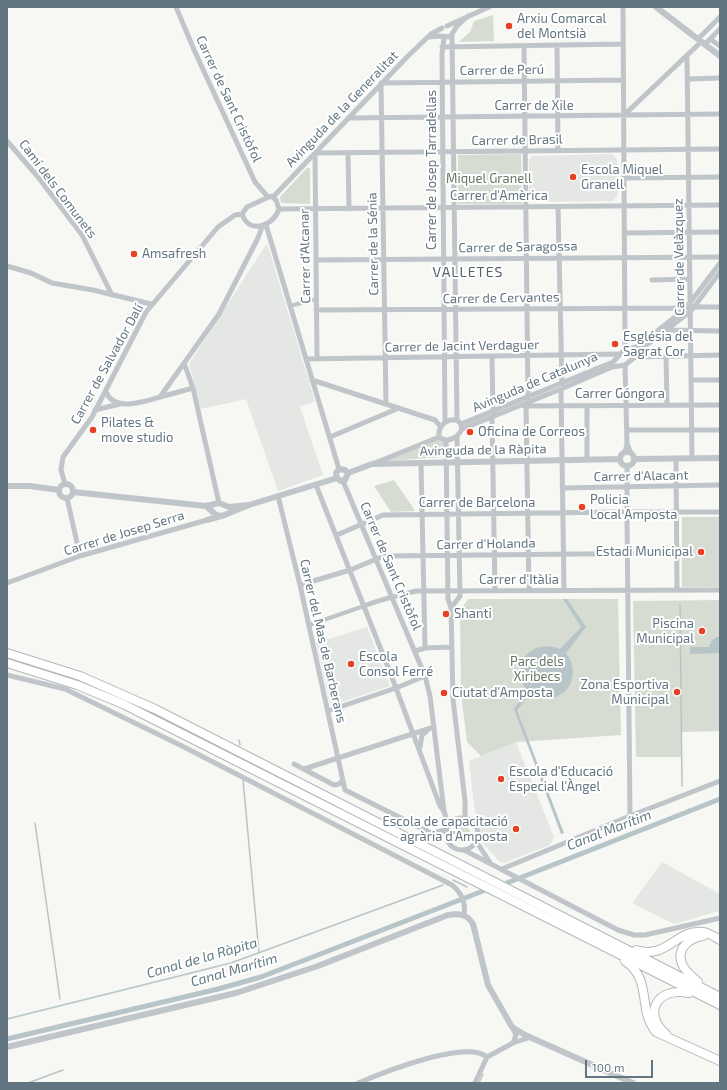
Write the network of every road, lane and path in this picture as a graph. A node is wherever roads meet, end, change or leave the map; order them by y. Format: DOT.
graph roads {
  1 [pos="176,7"];
  2 [pos="488,7"];
  3 [pos="621,7"];
  4 [pos="656,7"];
  5 [pos="468,16"];
  6 [pos="720,17"];
  7 [pos="448,26"];
  8 [pos="442,28"];
  9 [pos="720,29"];
  10 [pos="452,34"];
  11 [pos="443,37"];
  12 [pos="428,38"];
  13 [pos="710,39"];
  14 [pos="701,42"];
  15 [pos="622,44"];
  16 [pos="524,46"];
  17 [pos="557,46"];
  18 [pos="720,46"];
  19 [pos="442,47"];
  20 [pos="453,47"];
  21 [pos="687,55"];
  22 [pos="720,56"];
  23 [pos="720,78"];
  24 [pos="688,79"];
  25 [pos="622,80"];
  26 [pos="524,81"];
  27 [pos="557,81"];
  28 [pos="442,82"];
  29 [pos="453,82"];
  30 [pos="382,83"];
  31 [pos="720,114"];
  32 [pos="688,115"];
  33 [pos="558,116"];
  34 [pos="623,116"];
  35 [pos="442,117"];
  36 [pos="454,117"];
  37 [pos="525,117"];
  38 [pos="348,118"];
  39 [pos="383,118"];
  40 [pos="7,141"];
  41 [pos="688,149"];
  42 [pos="720,149"];
  43 [pos="558,150"];
  44 [pos="623,150"];
  45 [pos="525,151"];
  46 [pos="383,152"];
  47 [pos="443,152"];
  48 [pos="454,152"];
  49 [pos="315,153"];
  50 [pos="348,153"];
  51 [pos="689,177"];
  52 [pos="720,177"];
  53 [pos="623,178"];
  54 [pos="271,197"];
  55 [pos="720,205"];
  56 [pos="624,206"];
  57 [pos="689,206"];
  58 [pos="526,207"];
  59 [pos="558,207"];
  60 [pos="384,208"];
  61 [pos="443,208"];
  62 [pos="455,208"];
  63 [pos="279,209"];
  64 [pos="315,209"];
  65 [pos="349,209"];
  66 [pos="242,214"];
  67 [pos="264,226"];
  68 [pos="689,232"];
  69 [pos="720,232"];
  70 [pos="624,233"];
  71 [pos="720,257"];
  72 [pos="527,258"];
  73 [pos="559,258"];
  74 [pos="624,258"];
  75 [pos="690,258"];
  76 [pos="444,259"];
  77 [pos="456,259"];
  78 [pos="316,260"];
  79 [pos="384,260"];
  80 [pos="720,264"];
  81 [pos="7,266"];
  82 [pos="720,272"];
  83 [pos="690,279"];
  84 [pos="652,280"];
  85 [pos="714,281"];
  86 [pos="720,281"];
  87 [pos="112,295"];
  88 [pos="316,299"];
  89 [pos="151,304"];
  90 [pos="290,306"];
  91 [pos="691,307"];
  92 [pos="720,307"];
  93 [pos="527,308"];
  94 [pos="560,308"];
  95 [pos="624,308"];
  96 [pos="444,309"];
  97 [pos="456,309"];
  98 [pos="316,310"];
  99 [pos="385,310"];
  100 [pos="666,330"];
  101 [pos="691,331"];
  102 [pos="720,331"];
  103 [pos="625,348"];
  104 [pos="633,348"];
  105 [pos="635,355"];
  106 [pos="691,355"];
  107 [pos="720,355"];
  108 [pos="528,356"];
  109 [pos="561,356"];
  110 [pos="617,356"];
  111 [pos="666,356"];
  112 [pos="457,357"];
  113 [pos="492,357"];
  114 [pos="386,358"];
  115 [pos="444,358"];
  116 [pos="306,359"];
  117 [pos="317,359"];
  118 [pos="184,363"];
  119 [pos="619,365"];
  120 [pos="626,365"];
  121 [pos="312,380"];
  122 [pos="691,380"];
  123 [pos="720,380"];
  124 [pos="562,387"];
  125 [pos="193,388"];
  126 [pos="106,392"];
  127 [pos="160,397"];
  128 [pos="528,398"];
  129 [pos="120,404"];
  130 [pos="386,404"];
  131 [pos="526,405"];
  132 [pos="626,405"];
  133 [pos="667,405"];
  134 [pos="691,405"];
  135 [pos="720,405"];
  136 [pos="562,406"];
  137 [pos="587,406"];
  138 [pos="399,408"];
  139 [pos="94,411"];
  140 [pos="493,414"];
  141 [pos="457,420"];
  142 [pos="446,422"];
  143 [pos="440,426"];
  144 [pos="462,427"];
  145 [pos="626,430"];
  146 [pos="692,430"];
  147 [pos="720,430"];
  148 [pos="457,436"];
  149 [pos="330,437"];
  150 [pos="439,437"];
  151 [pos="446,440"];
  152 [pos="630,454"];
  153 [pos="676,458"];
  154 [pos="692,458"];
  155 [pos="720,458"];
  156 [pos="587,459"];
  157 [pos="620,459"];
  158 [pos="528,460"];
  159 [pos="562,460"];
  160 [pos="493,461"];
  161 [pos="446,462"];
  162 [pos="457,462"];
  163 [pos="421,463"];
  164 [pos="372,464"];
  165 [pos="627,466"];
  166 [pos="339,469"];
  167 [pos="348,473"];
  168 [pos="337,478"];
  169 [pos="343,481"];
  170 [pos="65,484"];
  171 [pos="316,485"];
  172 [pos="720,485"];
  173 [pos="7,486"];
  174 [pos="677,486"];
  175 [pos="627,487"];
  176 [pos="562,488"];
  177 [pos="59,490"];
  178 [pos="73,492"];
  179 [pos="278,496"];
  180 [pos="68,499"];
  181 [pos="220,504"];
  182 [pos="249,505"];
  183 [pos="206,506"];
  184 [pos="627,507"];
  185 [pos="214,512"];
  186 [pos="622,512"];
  187 [pos="632,512"];
  188 [pos="720,512"];
  189 [pos="677,513"];
  190 [pos="494,514"];
  191 [pos="529,514"];
  192 [pos="562,514"];
  193 [pos="423,515"];
  194 [pos="446,515"];
  195 [pos="458,515"];
  196 [pos="223,516"];
  197 [pos="627,518"];
  198 [pos="207,520"];
  199 [pos="361,524"];
  200 [pos="337,535"];
  201 [pos="678,552"];
  202 [pos="628,553"];
  203 [pos="529,554"];
  204 [pos="563,554"];
  205 [pos="424,555"];
  206 [pos="447,555"];
  207 [pos="459,555"];
  208 [pos="494,555"];
  209 [pos="80,556"];
  210 [pos="375,559"];
  211 [pos="350,570"];
  212 [pos="7,583"];
  213 [pos="300,585"];
  214 [pos="529,590"];
  215 [pos="564,590"];
  216 [pos="628,590"];
  217 [pos="677,590"];
  218 [pos="720,590"];
  219 [pos="424,591"];
  220 [pos="448,591"];
  221 [pos="460,591"];
  222 [pos="494,591"];
  223 [pos="392,598"];
  224 [pos="364,606"];
  225 [pos="451,608"];
  226 [pos="309,625"];
  227 [pos="451,647"];
  228 [pos="424,648"];
  229 [pos="415,652"];
  230 [pos="7,653"];
  231 [pos="7,663"];
  232 [pos="7,675"];
  233 [pos="425,676"];
  234 [pos="396,688"];
  235 [pos="328,711"];
  236 [pos="434,727"];
  237 [pos="413,734"];
  238 [pos="420,754"];
  239 [pos="338,758"];
  240 [pos="294,764"];
  241 [pos="316,766"];
  242 [pos="304,769"];
  243 [pos="313,774"];
  244 [pos="343,780"];
  245 [pos="720,781"];
  246 [pos="444,811"];
  247 [pos="630,816"];
  248 [pos="465,818"];
  249 [pos="447,827"];
  250 [pos="476,841"];
  251 [pos="464,850"];
  252 [pos="491,864"];
  253 [pos="502,869"];
  254 [pos="464,916"];
  255 [pos="720,918"];
  256 [pos="717,939"];
  257 [pos="597,944"];
  258 [pos="621,945"];
  259 [pos="711,992"];
  260 [pos="700,995"];
  261 [pos="720,997"];
  262 [pos="720,1005"];
  263 [pos="512,1027"];
  264 [pos="531,1037"];
  265 [pos="671,1038"];
  266 [pos="513,1043"];
  267 [pos="7,1047"];
  268 [pos="486,1058"];
  269 [pos="720,1061"];
  270 [pos="358,1083"];
  271 [pos="475,1083"];
  272 [pos="633,1083"];
  1 -- 54 [label="street, Carrer de Sant Cristòfol"];
  2 -- 5 [label="street"];
  3 -- 15 [label="street"];
  4 -- 14 [label="street"];
  5 -- 7 [label="street"];
  5 -- 10 [label="street"];
  6 -- 14 [label="street"];
  7 -- 8 [label="street, Avinguda de la Generalitat"];
  7 -- 10 [label="street"];
  8 -- 11 [label="street, Carrer de Josep Tarradellas"];
  8 -- 12 [label="street, Avinguda de la Generalitat"];
  9 -- 13 [label="street"];
  10 -- 11 [label="street"];
  10 -- 20 [label="street, Carrer de Josep Tarradellas"];
  11 -- 12 [label="street"];
  11 -- 19 [label="street, Carrer de Josep Tarradellas"];
  12 -- 30 [label="street, Avinguda de la Generalitat"];
  13 -- 14 [label="street"];
  13 -- 18 [label="street"];
  14 -- 21 [label="street"];
  14 -- 22 [label="street"];
  15 -- 17 [label="street"];
  15 -- 25 [label="street"];
  16 -- 17 [label="street"];
  16 -- 20 [label="street"];
  16 -- 26 [label="street"];
  17 -- 27 [label="street"];
  19 -- 20 [label="street"];
  19 -- 28 [label="street, Carrer de Josep Tarradellas"];
  20 -- 29 [label="street, Carrer de Josep Tarradellas"];
  21 -- 24 [label="street, Carrer de Velàzquez"];
  21 -- 34 [label="street"];
  23 -- 24 [label="street"];
  24 -- 32 [label="street, Carrer de Velàzquez"];
  25 -- 27 [label="street, Carrer de Perú"];
  25 -- 34 [label="street"];
  26 -- 27 [label="street, Carrer de Perú"];
  26 -- 29 [label="street, Carrer de Perú"];
  26 -- 37 [label="street"];
  27 -- 33 [label="street"];
  28 -- 29 [label="street, Carrer de Perú"];
  28 -- 30 [label="street, Carrer de Perú"];
  28 -- 35 [label="street, Carrer de Josep Tarradellas"];
  29 -- 36 [label="street, Carrer de Josep Tarradellas"];
  30 -- 38 [label="street, Avinguda de la Generalitat"];
  30 -- 39 [label="street, Carrer de la Sénia"];
  31 -- 32 [label="street, Carrer de Xile"];
  32 -- 34 [label="street, Carrer de Xile"];
  32 -- 41 [label="street, Carrer de Velàzquez"];
  33 -- 34 [label="street, Carrer de Xile"];
  33 -- 37 [label="street, Carrer de Xile"];
  33 -- 43 [label="street"];
  34 -- 44 [label="street"];
  35 -- 36 [label="street, Carrer de Xile"];
  35 -- 39 [label="street, Carrer de Xile"];
  35 -- 47 [label="street, Carrer de Josep Tarradellas"];
  36 -- 37 [label="street, Carrer de Xile"];
  36 -- 48 [label="street, Carrer de Josep Tarradellas"];
  37 -- 45 [label="street"];
  38 -- 39 [label="street, Carrer de Xile"];
  38 -- 49 [label="street, Avinguda de la Generalitat"];
  39 -- 46 [label="street, Carrer de la Sénia"];
  40 -- 87 [label="street, Camí dels Comunets"];
  41 -- 42 [label="street, Carrer de Brasil"];
  41 -- 44 [label="street, Carrer de Brasil"];
  41 -- 51 [label="street, Carrer de Velàzquez"];
  43 -- 44 [label="street, Carrer de Brasil"];
  43 -- 45 [label="street, Carrer de Brasil"];
  44 -- 53 [label="street"];
  45 -- 48 [label="street, Carrer de Brasil"];
  45 -- 58 [label="street"];
  46 -- 47 [label="street, Carrer de Brasil"];
  46 -- 50 [label="street, Carrer de Brasil"];
  46 -- 60 [label="street, Carrer de la Sénia"];
  47 -- 48 [label="street, Carrer de Brasil"];
  47 -- 61 [label="street, Carrer de Josep Tarradellas"];
  48 -- 62 [label="street, Carrer de Josep Tarradellas"];
  49 -- 50 [label="street, Carrer de Brasil"];
  49 -- 54 [label="street, Avinguda de la Generalitat"];
  49 -- 64 [label="street, Carrer d'Alcanar"];
  50 -- 65 [label="street"];
  51 -- 52 [label="street"];
  51 -- 53 [label="street"];
  51 -- 57 [label="street, Carrer de Velàzquez"];
  53 -- 56 [label="street"];
  54 -- 63 [label="street"];
  54 -- 66 [label="street"];
  55 -- 57 [label="street, Carrer d'Amèrica"];
  56 -- 57 [label="street, Carrer d'Amèrica"];
  56 -- 59 [label="street, Carrer d'Amèrica"];
  56 -- 70 [label="street"];
  57 -- 68 [label="street, Carrer de Velàzquez"];
  58 -- 59 [label="street, Carrer d'Amèrica"];
  58 -- 62 [label="street, Carrer d'Amèrica"];
  58 -- 72 [label="street"];
  59 -- 73 [label="street"];
  60 -- 61 [label="street, Carrer d'Amèrica"];
  60 -- 65 [label="street, Carrer d'Amèrica"];
  60 -- 79 [label="street, Carrer de la Sénia"];
  61 -- 62 [label="street, Carrer d'Amèrica"];
  61 -- 76 [label="street, Carrer de Josep Tarradellas"];
  62 -- 77 [label="street, Carrer de Josep Tarradellas"];
  63 -- 64 [label="street, Carrer d'Amèrica"];
  63 -- 67 [label="street"];
  64 -- 65 [label="street, Carrer d'Amèrica"];
  64 -- 78 [label="street, Carrer d'Alcanar"];
  66 -- 67 [label="street"];
  66 -- 89 [label="street, Carrer de Salvador Dalí"];
  67 -- 90 [label="street"];
  67 -- 118 [label="street"];
  68 -- 69 [label="street"];
  68 -- 70 [label="street"];
  68 -- 75 [label="street, Carrer de Velàzquez"];
  70 -- 74 [label="street"];
  71 -- 75 [label="street, Carrer de Saragossa"];
  72 -- 73 [label="street, Carrer de Saragossa"];
  72 -- 77 [label="street, Carrer de Saragossa"];
  72 -- 93 [label="street"];
  73 -- 74 [label="street, Carrer de Saragossa"];
  73 -- 94 [label="street"];
  74 -- 75 [label="street, Carrer de Saragossa"];
  74 -- 95 [label="street"];
  75 -- 83 [label="street, Carrer de Velàzquez"];
  76 -- 77 [label="street, Carrer de Saragossa"];
  76 -- 79 [label="street, Carrer de Saragossa"];
  76 -- 96 [label="street, Carrer de Josep Tarradellas"];
  77 -- 97 [label="street, Carrer de Josep Tarradellas"];
  78 -- 79 [label="street, Carrer de Saragossa"];
  78 -- 88 [label="street, Carrer d'Alcanar"];
  79 -- 99 [label="street, Carrer de la Sénia"];
  80 -- 91 [label="street"];
  81 -- 87 [label="street"];
  82 -- 85 [label="street"];
  83 -- 84 [label="street"];
  83 -- 91 [label="street, Carrer de Velàzquez"];
  85 -- 86 [label="street"];
  85 -- 91 [label="street"];
  87 -- 89 [label="street"];
  88 -- 90 [label="street"];
  88 -- 98 [label="street, Carrer d'Alcanar"];
  89 -- 126 [label="street, Carrer de Salvador Dalí"];
  90 -- 116 [label="street"];
  91 -- 92 [label="street, Carrer de Cervantes"];
  91 -- 95 [label="street, Carrer de Cervantes"];
  91 -- 100 [label="street"];
  91 -- 101 [label="street, Carrer de Velàzquez"];
  91 -- 104 [label="street"];
  93 -- 94 [label="street, Carrer de Cervantes"];
  93 -- 97 [label="street, Carrer de Cervantes"];
  93 -- 108 [label="street"];
  94 -- 95 [label="street, Carrer de Cervantes"];
  94 -- 109 [label="street"];
  95 -- 103 [label="street"];
  96 -- 97 [label="street, Carrer de Cervantes"];
  96 -- 99 [label="street, Carrer de Cervantes"];
  96 -- 115 [label="street, Carrer de Josep Tarradellas"];
  97 -- 112 [label="street, Carrer de Josep Tarradellas"];
  98 -- 99 [label="street, Carrer de Cervantes"];
  98 -- 117 [label="street, Carrer d'Alcanar"];
  99 -- 114 [label="street, Carrer de la Sénia"];
  100 -- 101 [label="street"];
  100 -- 105 [label="street"];
  101 -- 102 [label="street"];
  101 -- 106 [label="street, Carrer de Velàzquez"];
  103 -- 104 [label="street"];
  103 -- 110 [label="street, Avinguda de Catalunya"];
  104 -- 105 [label="street"];
  105 -- 111 [label="street"];
  105 -- 120 [label="street"];
  106 -- 107 [label="street"];
  106 -- 111 [label="street"];
  106 -- 122 [label="street, Carrer de Velàzquez"];
  108 -- 109 [label="street, Carrer de Jacint Verdaguer"];
  108 -- 113 [label="street, Carrer de Jacint Verdaguer"];
  108 -- 128 [label="street"];
  109 -- 110 [label="street, Carrer de Jacint Verdaguer"];
  109 -- 124 [label="street"];
  110 -- 119 [label="street"];
  110 -- 124 [label="street, Avinguda de Catalunya"];
  111 -- 133 [label="street"];
  112 -- 113 [label="street, Carrer de Jacint Verdaguer"];
  112 -- 115 [label="street, Carrer de Jacint Verdaguer"];
  112 -- 141 [label="street, Carrer de Josep Tarradellas"];
  113 -- 140 [label="street"];
  114 -- 115 [label="street, Carrer de Jacint Verdaguer"];
  114 -- 117 [label="street, Carrer de Jacint Verdaguer"];
  114 -- 130 [label="street, Carrer de la Sénia"];
  115 -- 142 [label="street, Carrer de Josep Tarradellas"];
  116 -- 117 [label="street, Carrer de Jacint Verdaguer"];
  116 -- 121 [label="street"];
  118 -- 125 [label="street"];
  118 -- 127 [label="street"];
  119 -- 120 [label="street"];
  119 -- 124 [label="street"];
  120 -- 132 [label="street"];
  121 -- 130 [label="street"];
  121 -- 149 [label="street"];
  122 -- 123 [label="street"];
  122 -- 134 [label="street, Carrer de Velàzquez"];
  124 -- 128 [label="street, Avinguda de Catalunya"];
  124 -- 131 [label="street"];
  124 -- 136 [label="street"];
  125 -- 127 [label="street"];
  125 -- 181 [label="street"];
  126 -- 129 [label="street"];
  126 -- 139 [label="street, Carrer de Salvador Dalí"];
  127 -- 129 [label="street"];
  128 -- 140 [label="street, Avinguda de Catalunya"];
  129 -- 139 [label="street"];
  130 -- 138 [label="street"];
  131 -- 136 [label="street, Carrer Góngora"];
  131 -- 140 [label="street, Carrer Góngora"];
  131 -- 158 [label="street"];
  132 -- 133 [label="street, Carrer Góngora"];
  132 -- 137 [label="street, Carrer Góngora"];
  132 -- 145 [label="street"];
  133 -- 134 [label="street, Carrer Góngora"];
  134 -- 135 [label="street, Carrer Góngora"];
  134 -- 146 [label="street, Carrer de Velàzquez"];
  136 -- 137 [label="street, Carrer Góngora"];
  136 -- 159 [label="street"];
  137 -- 156 [label="street"];
  138 -- 143 [label="street"];
  138 -- 149 [label="street"];
  139 -- 170 [label="street, Carrer de Salvador Dalí"];
  140 -- 144 [label="street, Avinguda de Catalunya"];
  140 -- 160 [label="street"];
  141 -- 142 [label="street"];
  141 -- 144 [label="street"];
  142 -- 143 [label="street"];
  143 -- 150 [label="street"];
  144 -- 148 [label="street"];
  145 -- 146 [label="street"];
  145 -- 152 [label="street"];
  146 -- 147 [label="street"];
  146 -- 154 [label="street, Carrer de Velàzquez"];
  148 -- 151 [label="street"];
  148 -- 162 [label="street"];
  149 -- 166 [label="street"];
  150 -- 151 [label="street"];
  150 -- 164 [label="street"];
  151 -- 161 [label="street"];
  152 -- 153 [label="street"];
  152 -- 157 [label="street"];
  152 -- 165 [label="street"];
  153 -- 154 [label="street"];
  153 -- 174 [label="street"];
  154 -- 155 [label="street"];
  156 -- 157 [label="street, Avinguda de la Ràpita"];
  156 -- 159 [label="street, Avinguda de la Ràpita"];
  157 -- 165 [label="street"];
  158 -- 159 [label="street, Avinguda de la Ràpita"];
  158 -- 160 [label="street, Avinguda de la Ràpita"];
  158 -- 191 [label="street"];
  159 -- 176 [label="street"];
  160 -- 162 [label="street, Avinguda de la Ràpita"];
  160 -- 190 [label="street"];
  161 -- 162 [label="street, Avinguda de la Ràpita"];
  161 -- 163 [label="street, Avinguda de la Ràpita"];
  161 -- 194 [label="street"];
  162 -- 195 [label="street"];
  163 -- 164 [label="street, Avinguda de la Ràpita"];
  163 -- 193 [label="street"];
  164 -- 167 [label="street, Avinguda de la Ràpita"];
  165 -- 175 [label="street"];
  166 -- 167 [label="street"];
  166 -- 168 [label="street"];
  167 -- 169 [label="street"];
  168 -- 169 [label="street"];
  168 -- 171 [label="street"];
  169 -- 199 [label="street, Carrer de Sant Cristòfol"];
  170 -- 177 [label="street"];
  170 -- 178 [label="street"];
  171 -- 179 [label="street"];
  171 -- 200 [label="street"];
  172 -- 174 [label="street, Carrer d'Alacant"];
  173 -- 177 [label="street"];
  174 -- 175 [label="street, Carrer d'Alacant"];
  174 -- 189 [label="street"];
  175 -- 176 [label="street, Carrer d'Alacant"];
  175 -- 184 [label="street"];
  176 -- 192 [label="street"];
  177 -- 180 [label="street"];
  178 -- 180 [label="street"];
  178 -- 183 [label="street"];
  179 -- 182 [label="street"];
  179 -- 213 [label="street, Carrer del Mas de Barberans"];
  180 -- 209 [label="street"];
  181 -- 182 [label="street"];
  181 -- 183 [label="street"];
  181 -- 185 [label="street"];
  181 -- 196 [label="street"];
  182 -- 196 [label="street"];
  183 -- 185 [label="street"];
  184 -- 186 [label="street"];
  184 -- 187 [label="street"];
  185 -- 196 [label="street"];
  185 -- 198 [label="street"];
  186 -- 192 [label="street, Carrer de Barcelona"];
  186 -- 197 [label="street"];
  187 -- 189 [label="street"];
  187 -- 197 [label="street"];
  188 -- 189 [label="street"];
  189 -- 201 [label="street"];
  190 -- 191 [label="street, Carrer de Barcelona"];
  190 -- 195 [label="street, Carrer de Barcelona"];
  190 -- 208 [label="street"];
  191 -- 192 [label="street, Carrer de Barcelona"];
  191 -- 203 [label="street"];
  192 -- 204 [label="street"];
  193 -- 194 [label="street, Carrer de Barcelona"];
  193 -- 199 [label="street, Carrer de Barcelona"];
  193 -- 205 [label="street"];
  194 -- 195 [label="street, Carrer de Barcelona"];
  194 -- 206 [label="street"];
  195 -- 207 [label="street"];
  196 -- 198 [label="street"];
  197 -- 202 [label="street"];
  198 -- 209 [label="street, Carrer de Josep Serra"];
  199 -- 200 [label="street, Carrer de Barcelona"];
  199 -- 210 [label="street, Carrer de Sant Cristòfol"];
  200 -- 211 [label="street"];
  201 -- 202 [label="street, Carrer d'Holanda"];
  201 -- 217 [label="street"];
  202 -- 204 [label="street, Carrer d'Holanda"];
  202 -- 216 [label="street"];
  203 -- 204 [label="street, Carrer d'Holanda"];
  203 -- 208 [label="street, Carrer d'Holanda"];
  203 -- 214 [label="street"];
  204 -- 215 [label="street"];
  205 -- 206 [label="street, Carrer d'Holanda"];
  205 -- 210 [label="street, Carrer d'Holanda"];
  205 -- 219 [label="street"];
  206 -- 207 [label="street, Carrer d'Holanda"];
  206 -- 220 [label="street"];
  207 -- 208 [label="street, Carrer d'Holanda"];
  207 -- 221 [label="street"];
  208 -- 222 [label="street"];
  209 -- 212 [label="street, Carrer de Josep Serra"];
  210 -- 211 [label="street, Carrer d'Holanda"];
  210 -- 223 [label="street, Carrer de Sant Cristòfol"];
  211 -- 213 [label="street, Carrer d'Holanda"];
  211 -- 224 [label="street"];
  213 -- 226 [label="street, Carrer del Mas de Barberans"];
  214 -- 215 [label="street, Carrer d'Itàlia"];
  214 -- 222 [label="street, Carrer d'Itàlia"];
  215 -- 216 [label="street, Carrer d'Itàlia"];
  216 -- 217 [label="street, Carrer d'Itàlia"];
  216 -- 247 [label="street"];
  217 -- 218 [label="street, Carrer d'Itàlia"];
  219 -- 220 [label="street, Carrer d'Itàlia"];
  219 -- 223 [label="street, Carrer d'Itàlia"];
  219 -- 228 [label="street"];
  220 -- 221 [label="street, Carrer d'Itàlia"];
  220 -- 225 [label="street"];
  221 -- 222 [label="street, Carrer d'Itàlia"];
  221 -- 225 [label="street"];
  223 -- 224 [label="street, Carrer d'Itàlia"];
  223 -- 229 [label="street, Carrer de Sant Cristòfol"];
  224 -- 226 [label="street"];
  224 -- 234 [label="street"];
  225 -- 227 [label="street"];
  226 -- 235 [label="street, Carrer del Mas de Barberans"];
  227 -- 228 [label="street"];
  227 -- 248 [label="street"];
  228 -- 229 [label="street"];
  229 -- 233 [label="street, Carrer de Sant Cristòfol"];
  230 -- 258 [label="highway"];
  231 -- 257 [label="highway"];
  232 -- 254 [label="street"];
  233 -- 234 [label="street"];
  233 -- 236 [label="street, Carrer de Sant Cristòfol"];
  234 -- 235 [label="street"];
  234 -- 237 [label="street"];
  235 -- 239 [label="street, Carrer del Mas de Barberans"];
  236 -- 237 [label="street"];
  236 -- 238 [label="street"];
  236 -- 246 [label="street, Carrer de Sant Cristòfol"];
  237 -- 238 [label="street"];
  237 -- 239 [label="street"];
  238 -- 246 [label="street"];
  239 -- 241 [label="street"];
  239 -- 244 [label="street, Carrer del Mas de Barberans"];
  240 -- 242 [label="street"];
  241 -- 242 [label="street"];
  241 -- 243 [label="street"];
  242 -- 243 [label="street"];
  243 -- 244 [label="street"];
  244 -- 249 [label="street, Carrer del Mas de Barberans"];
  245 -- 247 [label="street"];
  246 -- 249 [label="street, Carrer de Sant Cristòfol"];
  247 -- 253 [label="street"];
  248 -- 249 [label="street"];
  248 -- 250 [label="street"];
  249 -- 251 [label="street"];
  250 -- 251 [label="street"];
  250 -- 252 [label="street"];
  251 -- 252 [label="street"];
  252 -- 253 [label="street"];
  253 -- 255 [label="street"];
  254 -- 263 [label="street"];
  254 -- 267 [label="street"];
  256 -- 258 [label="highway"];
  256 -- 259 [label="highway"];
  257 -- 260 [label="highway"];
  257 -- 265 [label="highway"];
  258 -- 259 [label="highway"];
  259 -- 261 [label="highway"];
  260 -- 262 [label="highway"];
  260 -- 265 [label="highway"];
  263 -- 264 [label="street"];
  263 -- 266 [label="street"];
  264 -- 266 [label="street"];
  264 -- 272 [label="street"];
  265 -- 269 [label="highway"];
  266 -- 268 [label="street"];
  268 -- 270 [label="street"];
  268 -- 271 [label="street"];
}
